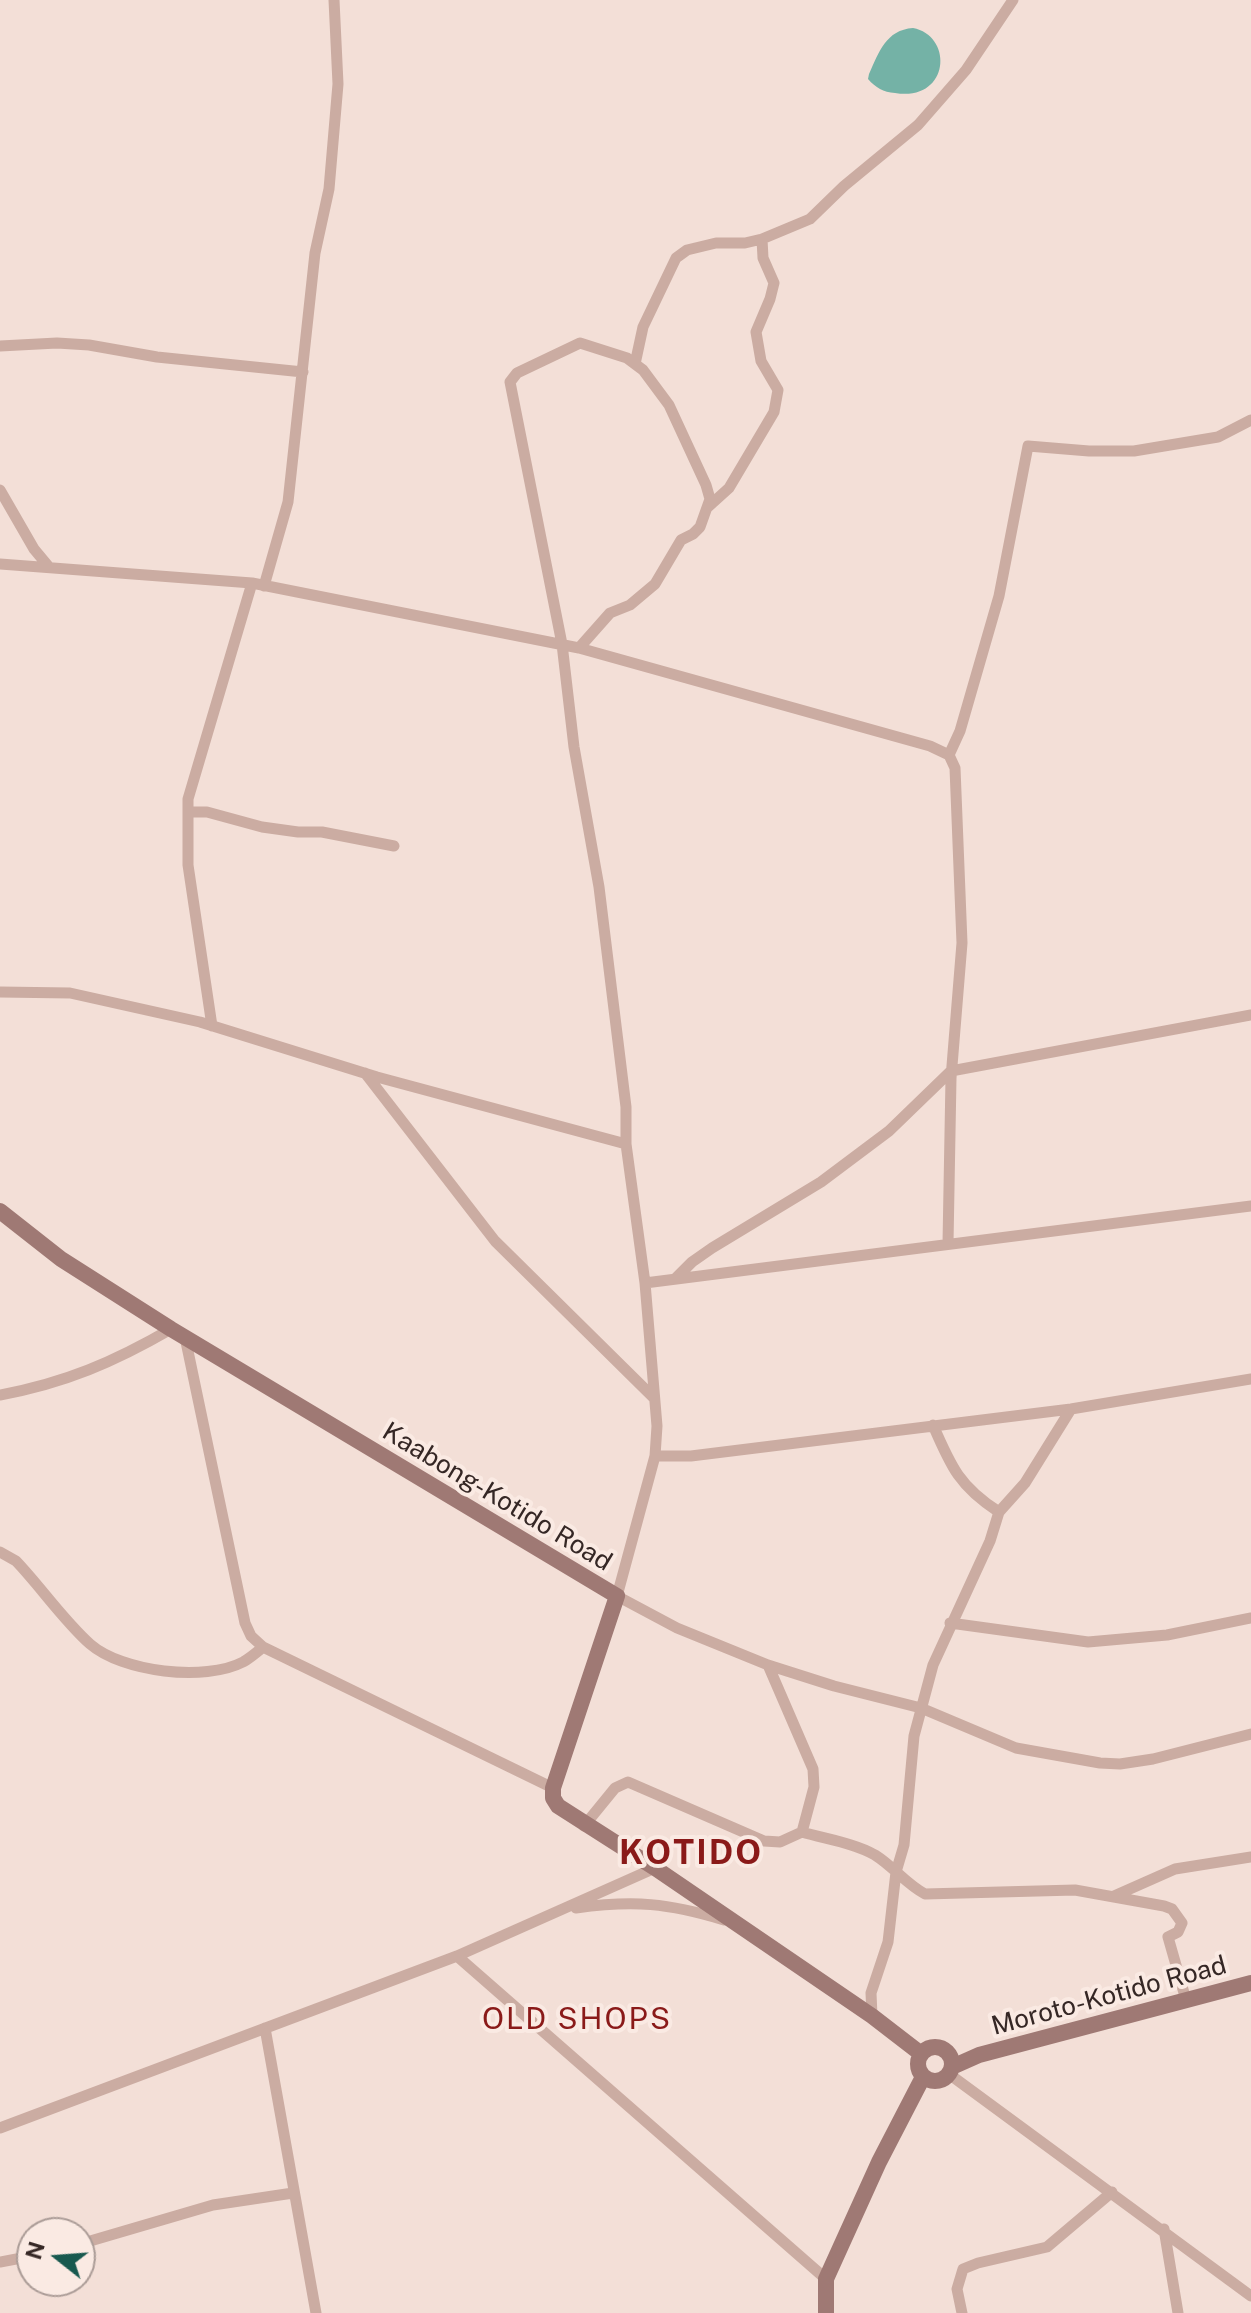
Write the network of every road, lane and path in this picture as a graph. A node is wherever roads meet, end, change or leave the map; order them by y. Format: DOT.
graph roads {
  1 [pos="334,0"];
  2 [pos="1013,0"];
  3 [pos="762,239"];
  4 [pos="0,346"];
  5 [pos="635,364"];
  6 [pos="303,372"];
  7 [pos="1251,420"];
  8 [pos="0,490"];
  9 [pos="708,507"];
  10 [pos="0,564"];
  11 [pos="49,567"];
  12 [pos="258,585"];
  13 [pos="562,644"];
  14 [pos="579,648"];
  15 [pos="949,755"];
  16 [pos="188,812"];
  17 [pos="394,846"];
  18 [pos="0,992"];
  19 [pos="1251,1015"];
  20 [pos="212,1026"];
  21 [pos="951,1071"];
  22 [pos="365,1073"];
  23 [pos="626,1144"];
  24 [pos="1251,1206"];
  25 [pos="0,1211"];
  26 [pos="948,1243"];
  27 [pos="675,1279"];
  28 [pos="645,1283"];
  29 [pos="178,1333"];
  30 [pos="1251,1379"];
  31 [pos="0,1395"];
  32 [pos="653,1397"];
  33 [pos="1071,1409"];
  34 [pos="933,1425"];
  35 [pos="655,1456"];
  36 [pos="999,1512"];
  37 [pos="0,1552"];
  38 [pos="617,1596"];
  39 [pos="1251,1618"];
  40 [pos="950,1623"];
  41 [pos="263,1647"];
  42 [pos="768,1665"];
  43 [pos="921,1708"];
  44 [pos="1251,1734"];
  45 [pos="553,1788"];
  46 [pos="584,1826"];
  47 [pos="802,1832"];
  48 [pos="1251,1857"];
  49 [pos="655,1868"];
  50 [pos="896,1872"];
  51 [pos="1113,1896"];
  52 [pos="559,1910"];
  53 [pos="734,1923"];
  54 [pos="457,1956"];
  55 [pos="1251,1983"];
  56 [pos="1186,2000"];
  57 [pos="872,2016"];
  58 [pos="265,2028"];
  59 [pos="920,2053"];
  60 [pos="950,2064"];
  61 [pos="923,2077"];
  62 [pos="0,2128"];
  63 [pos="1112,2192"];
  64 [pos="293,2193"];
  65 [pos="1164,2229"];
  66 [pos="96,2239"];
  67 [pos="826,2279"];
  68 [pos="1251,2296"];
  69 [pos="316,2313"];
  70 [pos="826,2313"];
  71 [pos="962,2313"];
  72 [pos="1178,2313"];
  1 -- 6 [label="street"];
  2 -- 3 [label="street"];
  3 -- 5 [label="street"];
  3 -- 9 [label="street"];
  4 -- 6 [label="street"];
  5 -- 9 [label="street"];
  5 -- 13 [label="street"];
  6 -- 12 [label="street"];
  7 -- 15 [label="street"];
  8 -- 11 [label="street"];
  9 -- 14 [label="street"];
  10 -- 11 [label="street"];
  11 -- 12 [label="street"];
  12 -- 13 [label="street"];
  12 -- 16 [label="street"];
  13 -- 14 [label="street"];
  13 -- 23 [label="street"];
  14 -- 15 [label="street"];
  15 -- 21 [label="street"];
  16 -- 17 [label="street"];
  16 -- 20 [label="street"];
  18 -- 20 [label="street"];
  19 -- 21 [label="street"];
  20 -- 22 [label="street"];
  21 -- 26 [label="street"];
  21 -- 27 [label="street"];
  22 -- 23 [label="street"];
  22 -- 32 [label="street"];
  23 -- 28 [label="street"];
  24 -- 26 [label="street"];
  25 -- 29 [label="street, Kaabong-Kotido Road"];
  26 -- 27 [label="street"];
  27 -- 28 [label="street"];
  28 -- 32 [label="street"];
  29 -- 31 [label="street"];
  29 -- 38 [label="street, Kaabong-Kotido Road"];
  29 -- 41 [label="street"];
  30 -- 33 [label="street"];
  32 -- 35 [label="street"];
  33 -- 34 [label="street"];
  33 -- 36 [label="street"];
  34 -- 35 [label="street"];
  34 -- 36 [label="street"];
  35 -- 38 [label="street"];
  36 -- 40 [label="street"];
  37 -- 41 [label="street"];
  38 -- 42 [label="street"];
  38 -- 45 [label="street, Kaabong-Kotido Road"];
  39 -- 40 [label="street"];
  40 -- 43 [label="street"];
  41 -- 45 [label="street"];
  42 -- 43 [label="street"];
  42 -- 47 [label="street"];
  43 -- 44 [label="street"];
  43 -- 50 [label="street"];
  45 -- 46 [label="street"];
  46 -- 47 [label="street"];
  46 -- 49 [label="street"];
  47 -- 50 [label="street"];
  48 -- 51 [label="street"];
  49 -- 52 [label="street"];
  49 -- 53 [label="street"];
  50 -- 51 [label="street"];
  50 -- 57 [label="street"];
  51 -- 56 [label="street"];
  52 -- 53 [label="street"];
  52 -- 54 [label="street"];
  53 -- 57 [label="street"];
  54 -- 58 [label="street"];
  54 -- 67 [label="street"];
  55 -- 56 [label="street, Moroto-Kotido Road"];
  56 -- 60 [label="street, Moroto-Kotido Road"];
  57 -- 59 [label="street"];
  58 -- 62 [label="street"];
  58 -- 64 [label="street"];
  59 -- 60 [label="street"];
  59 -- 61 [label="street"];
  60 -- 61 [label="street"];
  60 -- 63 [label="street"];
  61 -- 67 [label="street"];
  63 -- 65 [label="street"];
  63 -- 71 [label="street"];
  64 -- 66 [label="street"];
  64 -- 69 [label="street"];
  65 -- 68 [label="street"];
  65 -- 72 [label="street"];
  67 -- 70 [label="street"];
}
